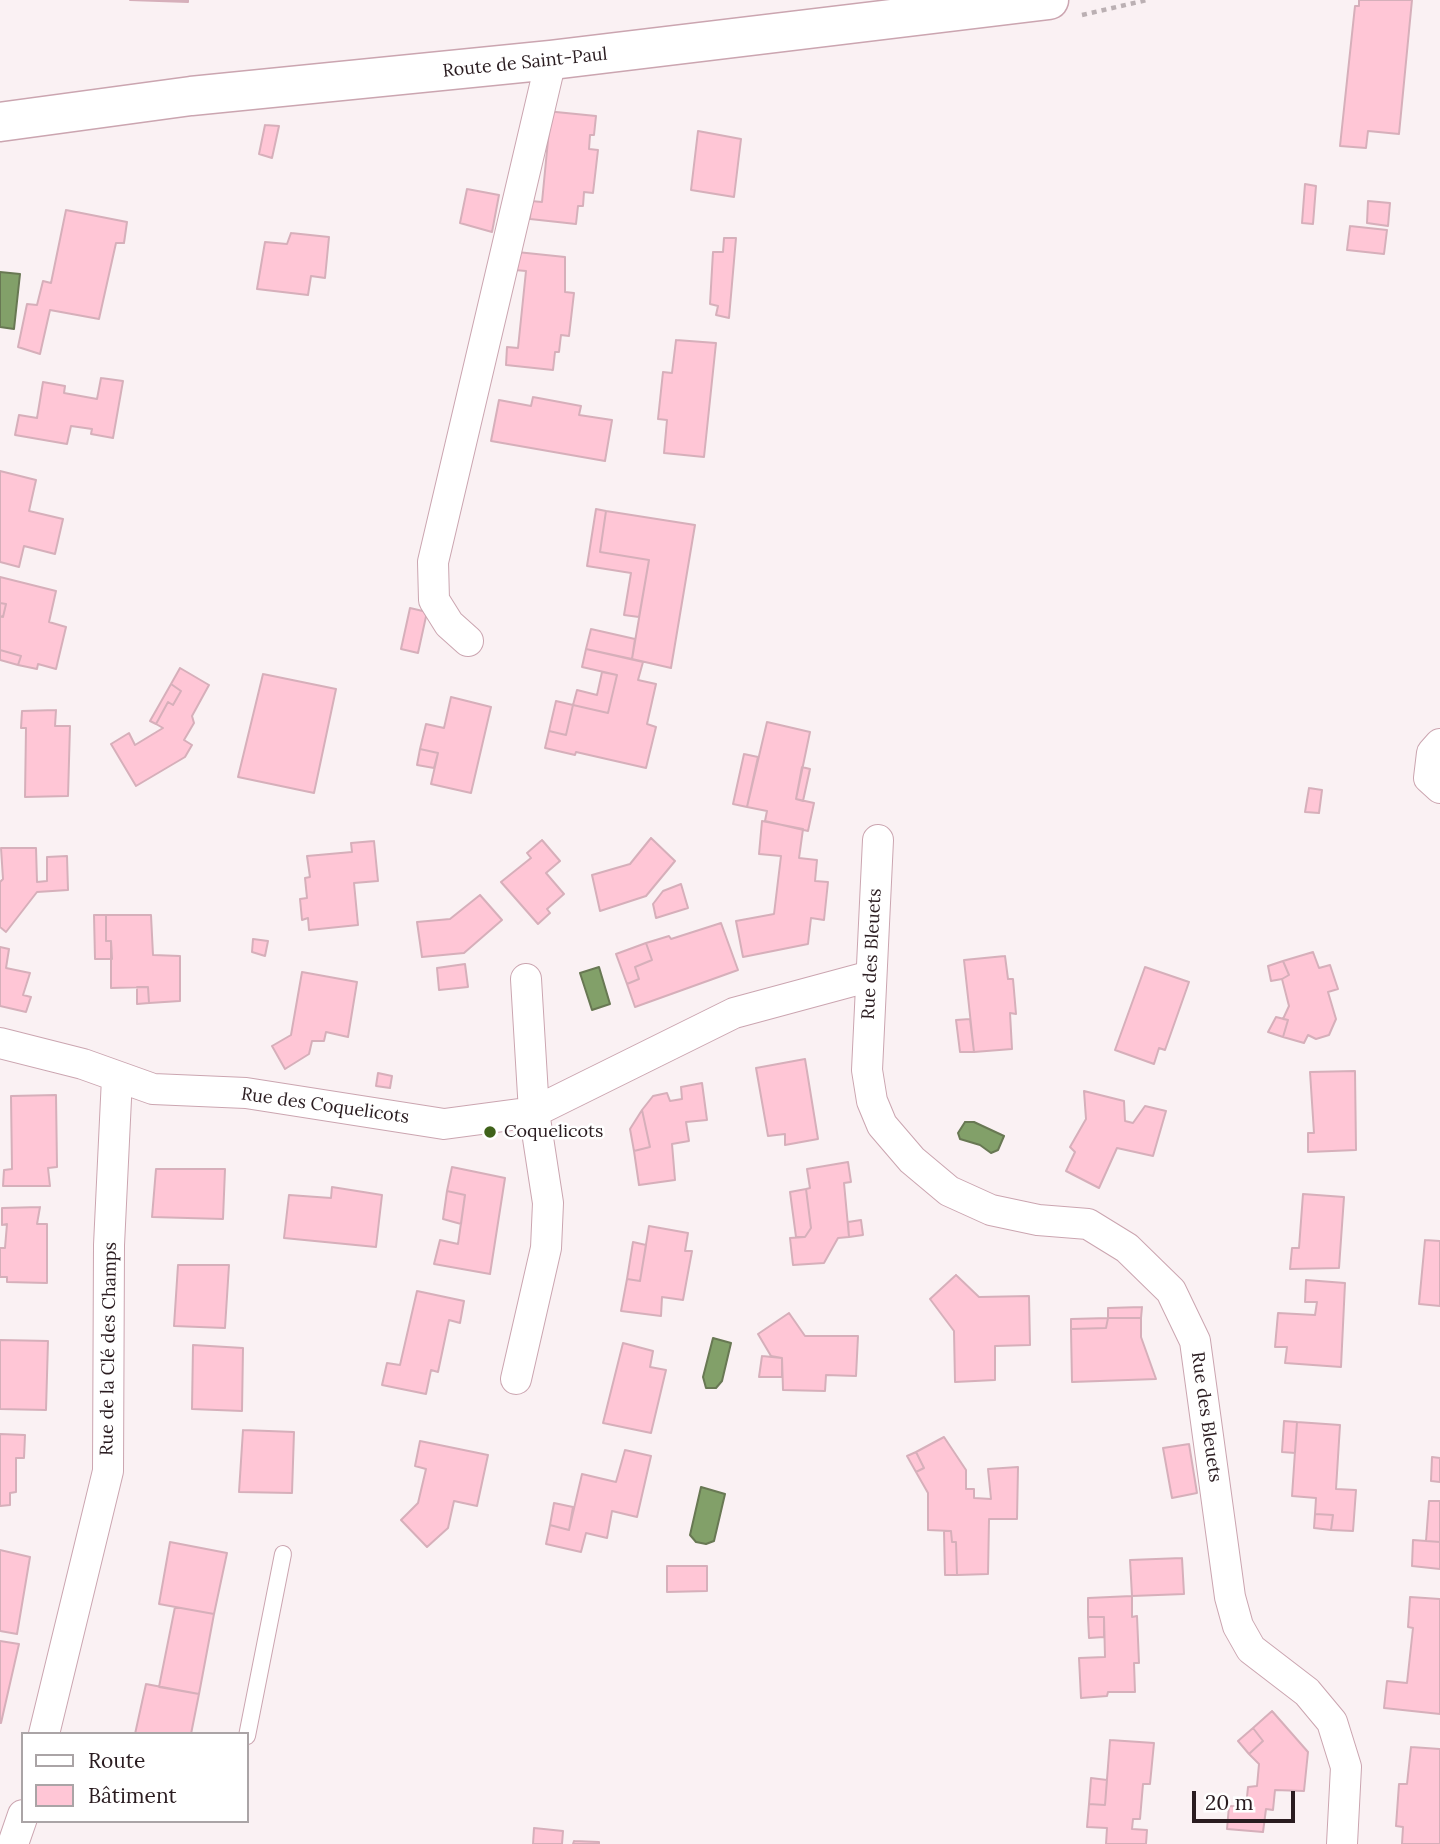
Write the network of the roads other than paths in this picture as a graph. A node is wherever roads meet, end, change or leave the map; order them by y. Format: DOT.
graph roads {
  1 [pos="1049,0"];
  2 [pos="551,60"];
  3 [pos="0,122"];
  4 [pos="468,641"];
  5 [pos="1440,744"];
  6 [pos="1440,788"];
  7 [pos="878,839"];
  8 [pos="871,976"];
  9 [pos="526,979"];
  10 [pos="0,1042"];
  11 [pos="117,1078"];
  12 [pos="534,1112"];
  13 [pos="516,1379"];
  14 [pos="283,1554"];
  15 [pos="44,1732"];
  16 [pos="248,1732"];
  17 [pos="21,1821"];
  18 [pos="13,1844"];
  19 [pos="1342,1844"];
  1 -- 2 [label="street, Route de Saint-Paul"];
  2 -- 3 [label="street, Route de Saint-Paul"];
  2 -- 4 [label="street"];
  5 -- 6 [label="street"];
  7 -- 8 [label="street, Rue des Bleuets"];
  8 -- 12 [label="street, Rue des Coquelicots"];
  8 -- 19 [label="street, Rue des Bleuets"];
  9 -- 12 [label="street"];
  10 -- 11 [label="street"];
  11 -- 12 [label="street, Rue des Coquelicots"];
  11 -- 15 [label="street, Rue de la Clé des Champs"];
  12 -- 13 [label="street"];
  14 -- 16 [label="lane"];
  17 -- 18 [label="street"];
}
